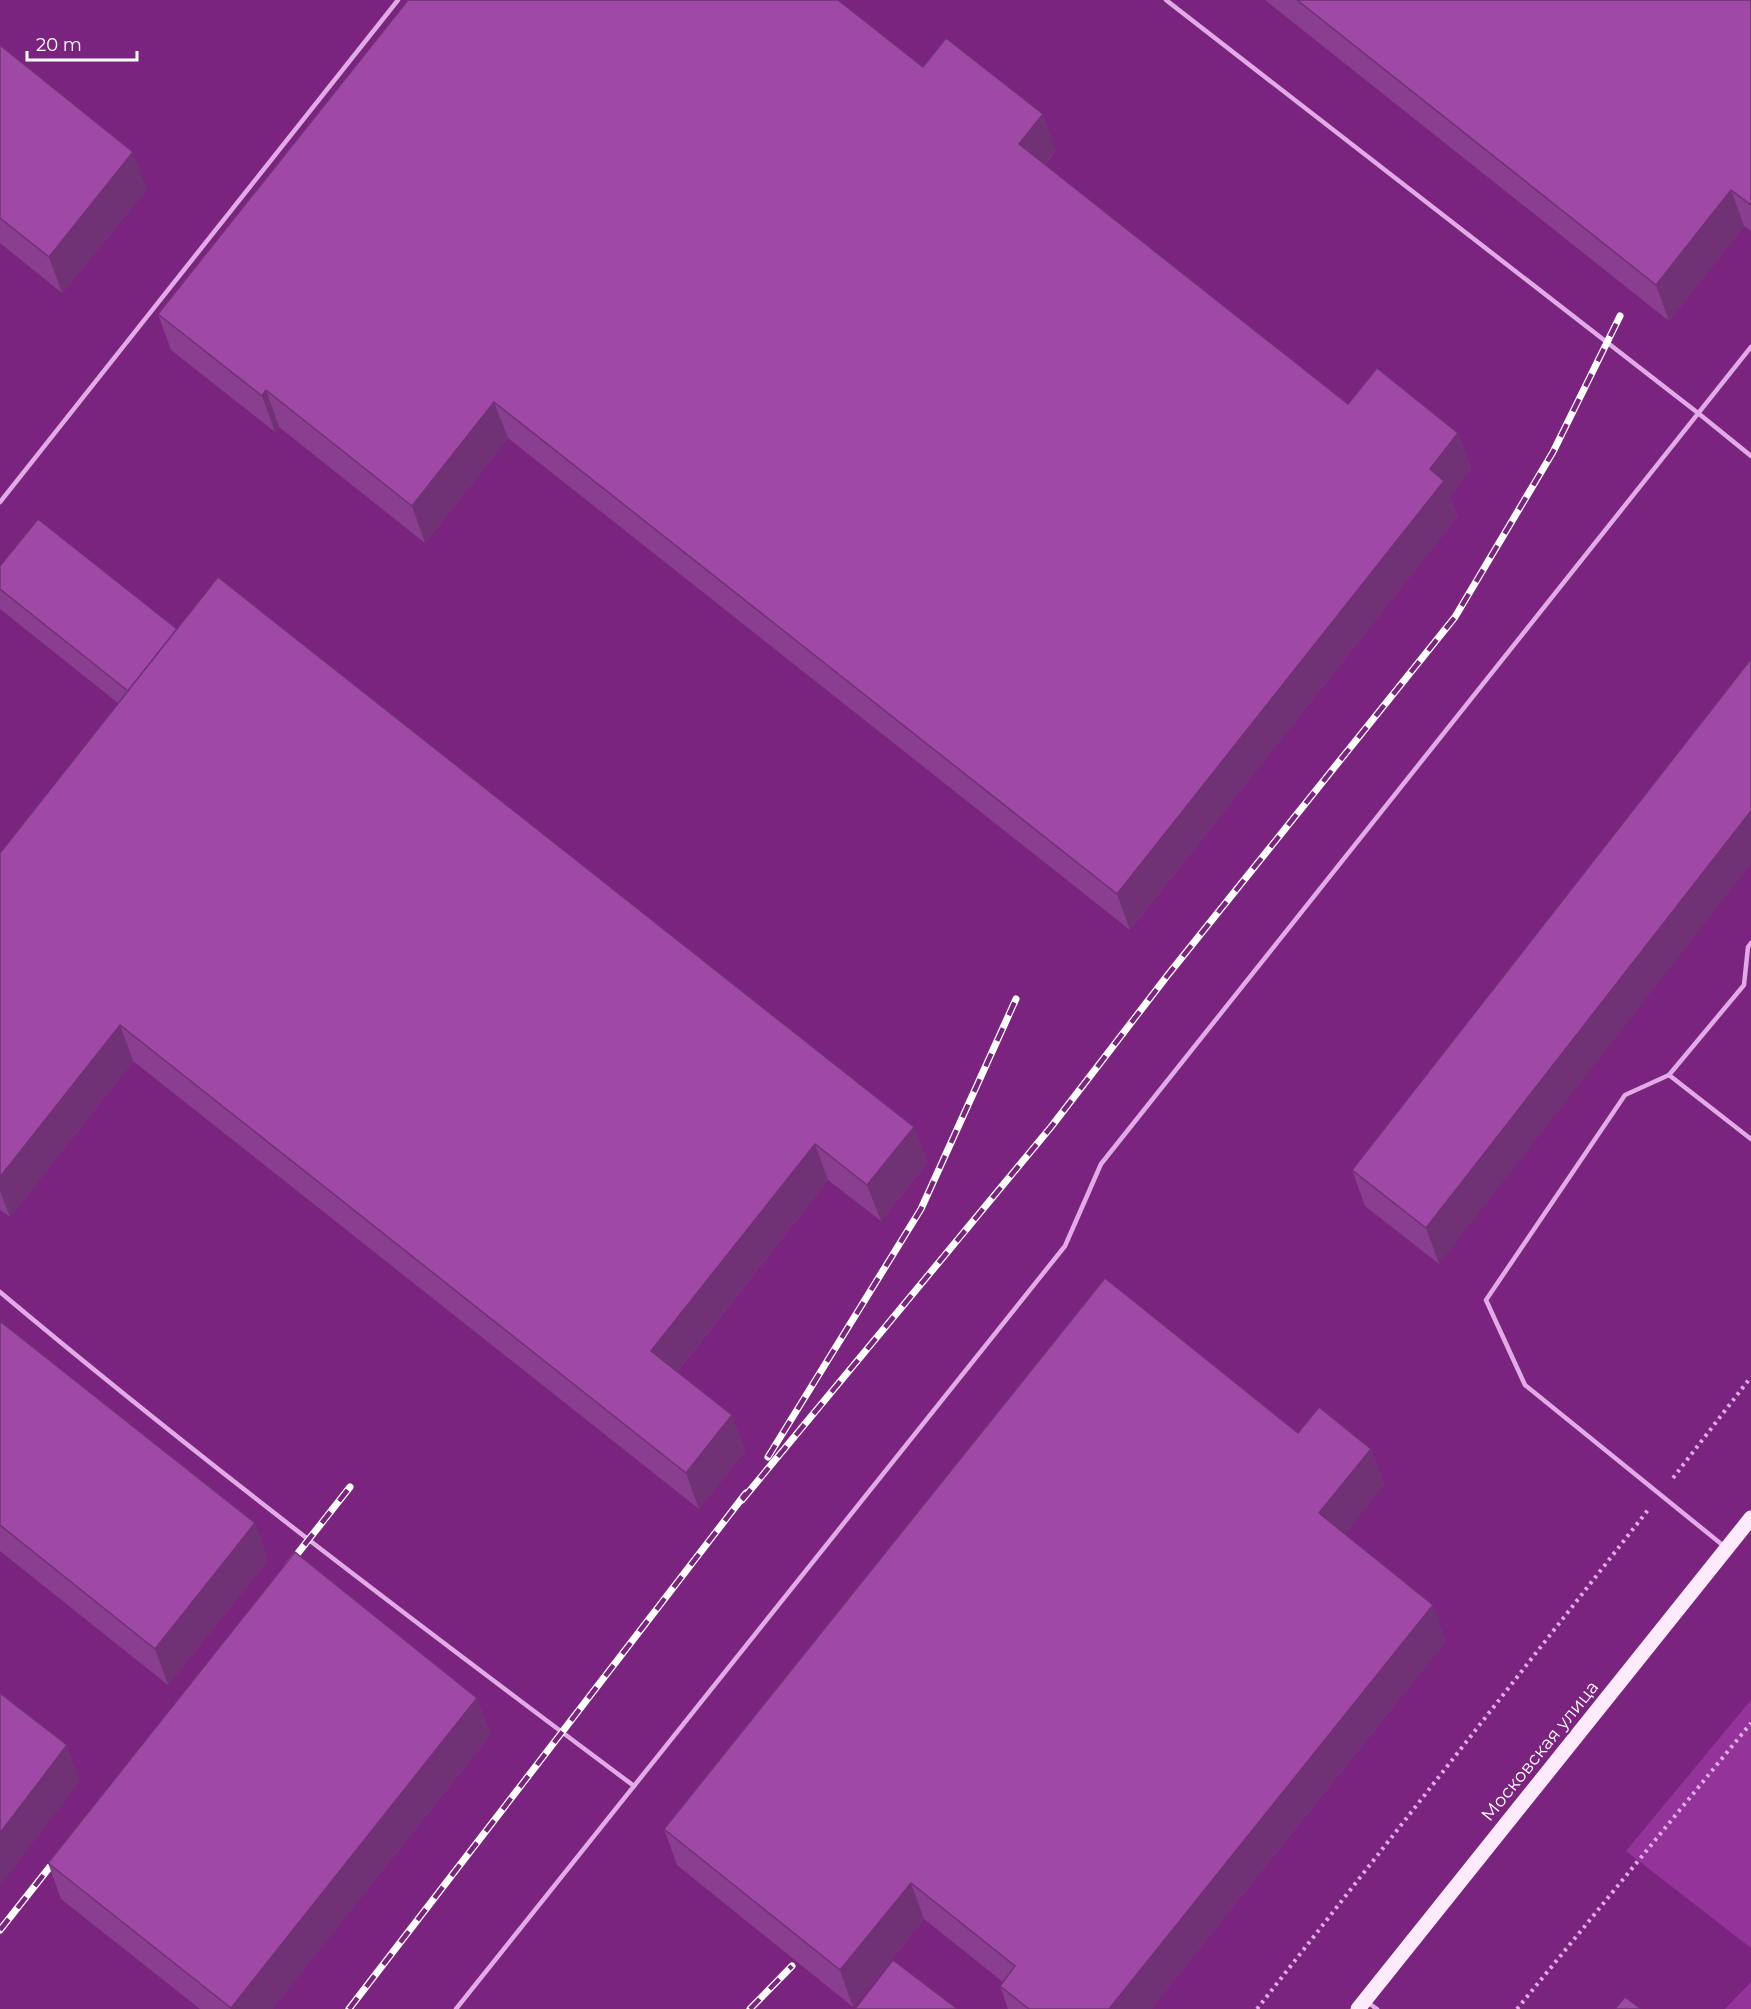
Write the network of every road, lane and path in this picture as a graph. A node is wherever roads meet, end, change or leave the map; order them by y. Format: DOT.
graph roads {
  1 [pos="398,0"];
  2 [pos="1166,0"];
  3 [pos="1751,347"];
  4 [pos="1698,413"];
  5 [pos="1751,456"];
  6 [pos="0,502"];
  7 [pos="1751,943"];
  8 [pos="1744,985"];
  9 [pos="1751,990"];
  10 [pos="1669,1075"];
  11 [pos="1751,1139"];
  12 [pos="0,1292"];
  13 [pos="1751,1377"];
  14 [pos="1660,1495"];
  15 [pos="1751,1518"];
  16 [pos="1727,1549"];
  17 [pos="1751,1723"];
  18 [pos="634,1785"];
  19 [pos="1367,2006"];
  20 [pos="456,2009"];
  21 [pos="1257,2009"];
  22 [pos="1517,2009"];
  1 -- 6 [label="lane"];
  2 -- 4 [label="lane"];
  3 -- 4 [label="lane"];
  4 -- 5 [label="lane"];
  4 -- 18 [label="lane"];
  7 -- 8 [label="lane"];
  8 -- 9 [label="lane"];
  8 -- 10 [label="lane"];
  10 -- 11 [label="lane"];
  10 -- 14 [label="lane"];
  12 -- 18 [label="lane"];
  13 -- 14 [label="path"];
  14 -- 16 [label="lane"];
  14 -- 21 [label="path"];
  15 -- 16 [label="main road, Московская улица"];
  16 -- 19 [label="main road, Московская улица"];
  17 -- 22 [label="path"];
  18 -- 20 [label="lane"];
}
